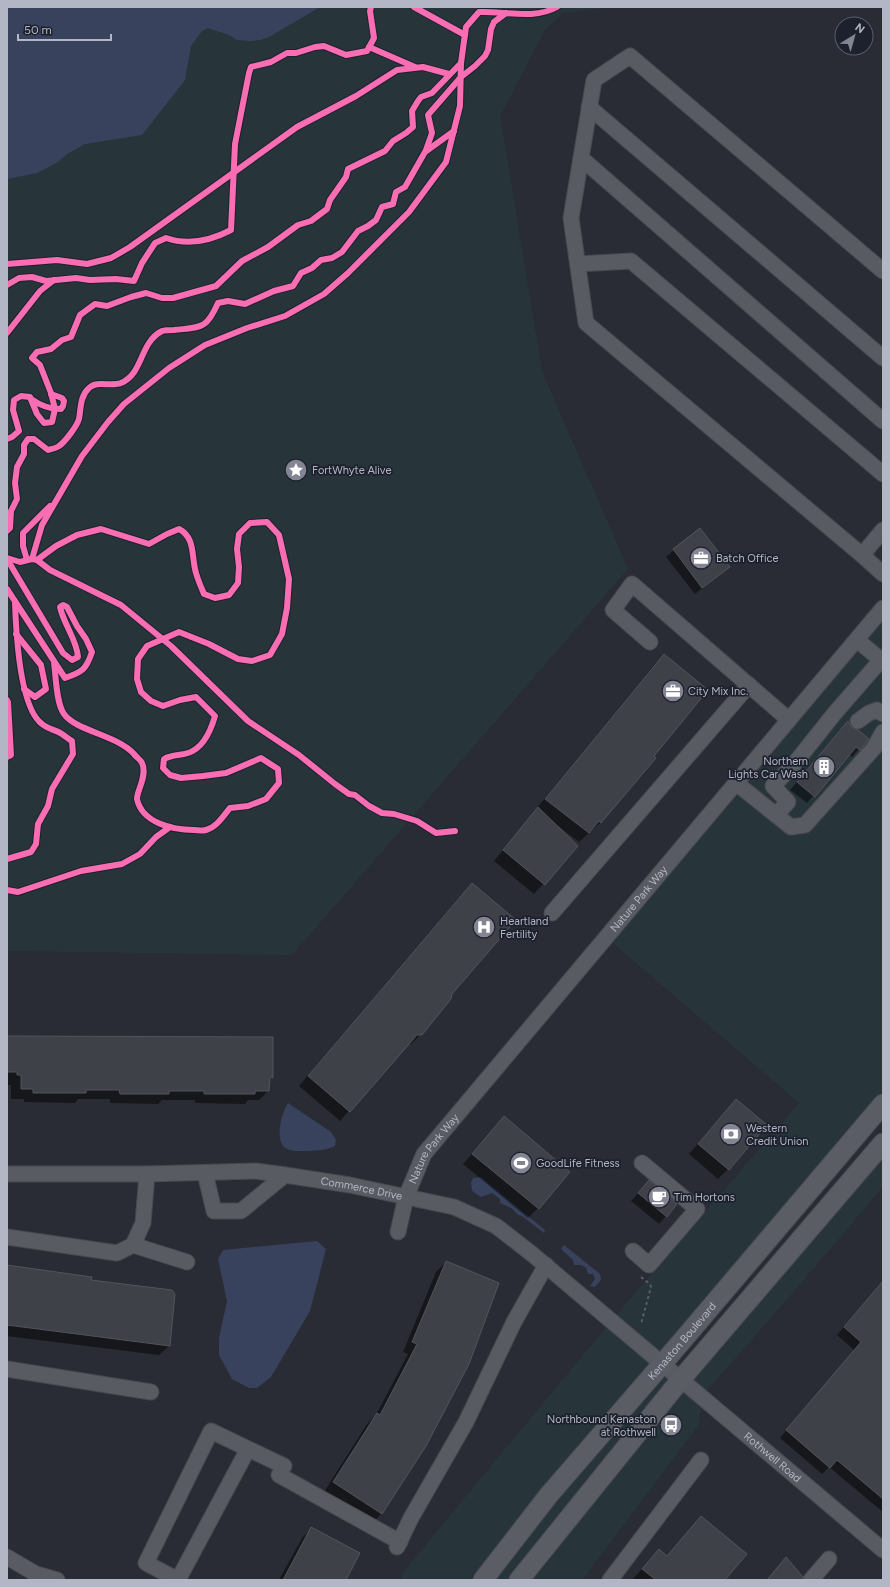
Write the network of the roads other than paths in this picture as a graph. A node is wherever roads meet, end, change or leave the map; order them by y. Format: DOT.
graph roads {
  1 [pos="589,107"];
  2 [pos="581,158"];
  3 [pos="578,264"];
  4 [pos="883,271"];
  5 [pos="883,358"];
  6 [pos="883,421"];
  7 [pos="883,474"];
  8 [pos="883,530"];
  9 [pos="862,555"];
  10 [pos="883,574"];
  11 [pos="883,608"];
  12 [pos="857,640"];
  13 [pos="650,642"];
  14 [pos="882,660"];
  15 [pos="749,685"];
  16 [pos="883,713"];
  17 [pos="789,720"];
  18 [pos="858,721"];
  19 [pos="883,732"];
  20 [pos="736,783"];
  21 [pos="776,815"];
  22 [pos="552,913"];
  23 [pos="883,1104"];
  24 [pos="883,1143"];
  25 [pos="642,1163"];
  26 [pos="205,1173"];
  27 [pos="7,1174"];
  28 [pos="147,1174"];
  29 [pos="285,1175"];
  30 [pos="406,1197"];
  31 [pos="398,1232"];
  32 [pos="7,1237"];
  33 [pos="133,1246"];
  34 [pos="633,1251"];
  35 [pos="187,1262"];
  36 [pos="546,1265"];
  37 [pos="663,1363"];
  38 [pos="7,1369"];
  39 [pos="682,1378"];
  40 [pos="151,1392"];
  41 [pos="248,1449"];
  42 [pos="701,1460"];
  43 [pos="883,1550"];
  44 [pos="7,1557"];
  45 [pos="829,1559"];
  46 [pos="57,1580"];
  47 [pos="483,1580"];
  48 [pos="519,1580"];
  49 [pos="610,1580"];
  50 [pos="811,1580"];
  1 -- 2 [label="street"];
  1 -- 4 [label="street"];
  1 -- 5 [label="street"];
  2 -- 3 [label="street"];
  2 -- 6 [label="street"];
  3 -- 7 [label="street"];
  3 -- 9 [label="street"];
  8 -- 9 [label="street"];
  9 -- 10 [label="street"];
  11 -- 12 [label="street, Nature Park Way"];
  12 -- 14 [label="street"];
  12 -- 17 [label="street, Nature Park Way"];
  13 -- 15 [label="street"];
  14 -- 21 [label="street"];
  15 -- 17 [label="street"];
  15 -- 22 [label="street"];
  16 -- 18 [label="street"];
  17 -- 20 [label="street, Nature Park Way"];
  19 -- 21 [label="street"];
  20 -- 21 [label="street"];
  20 -- 30 [label="street, Nature Park Way"];
  23 -- 37 [label="main road, Kenaston Boulevard"];
  24 -- 39 [label="main road"];
  25 -- 34 [label="street"];
  26 -- 28 [label="street, Commerce Drive"];
  26 -- 29 [label="street, Commerce Drive"];
  26 -- 29 [label="street"];
  27 -- 28 [label="street, Commerce Drive"];
  28 -- 33 [label="street"];
  29 -- 30 [label="street, Commerce Drive"];
  30 -- 31 [label="street, Nature Park Way"];
  30 -- 36 [label="street, Commerce Drive"];
  32 -- 33 [label="street"];
  33 -- 35 [label="street"];
  36 -- 37 [label="street, Commerce Drive"];
  36 -- 41 [label="street"];
  37 -- 39 [label="street, Rothwell Road"];
  37 -- 47 [label="main road, Kenaston Boulevard"];
  38 -- 40 [label="street"];
  39 -- 43 [label="street, Rothwell Road"];
  39 -- 48 [label="main road"];
  41 -- 41 [label="street"];
  42 -- 49 [label="street"];
  44 -- 46 [label="street"];
  45 -- 50 [label="street"];
}
